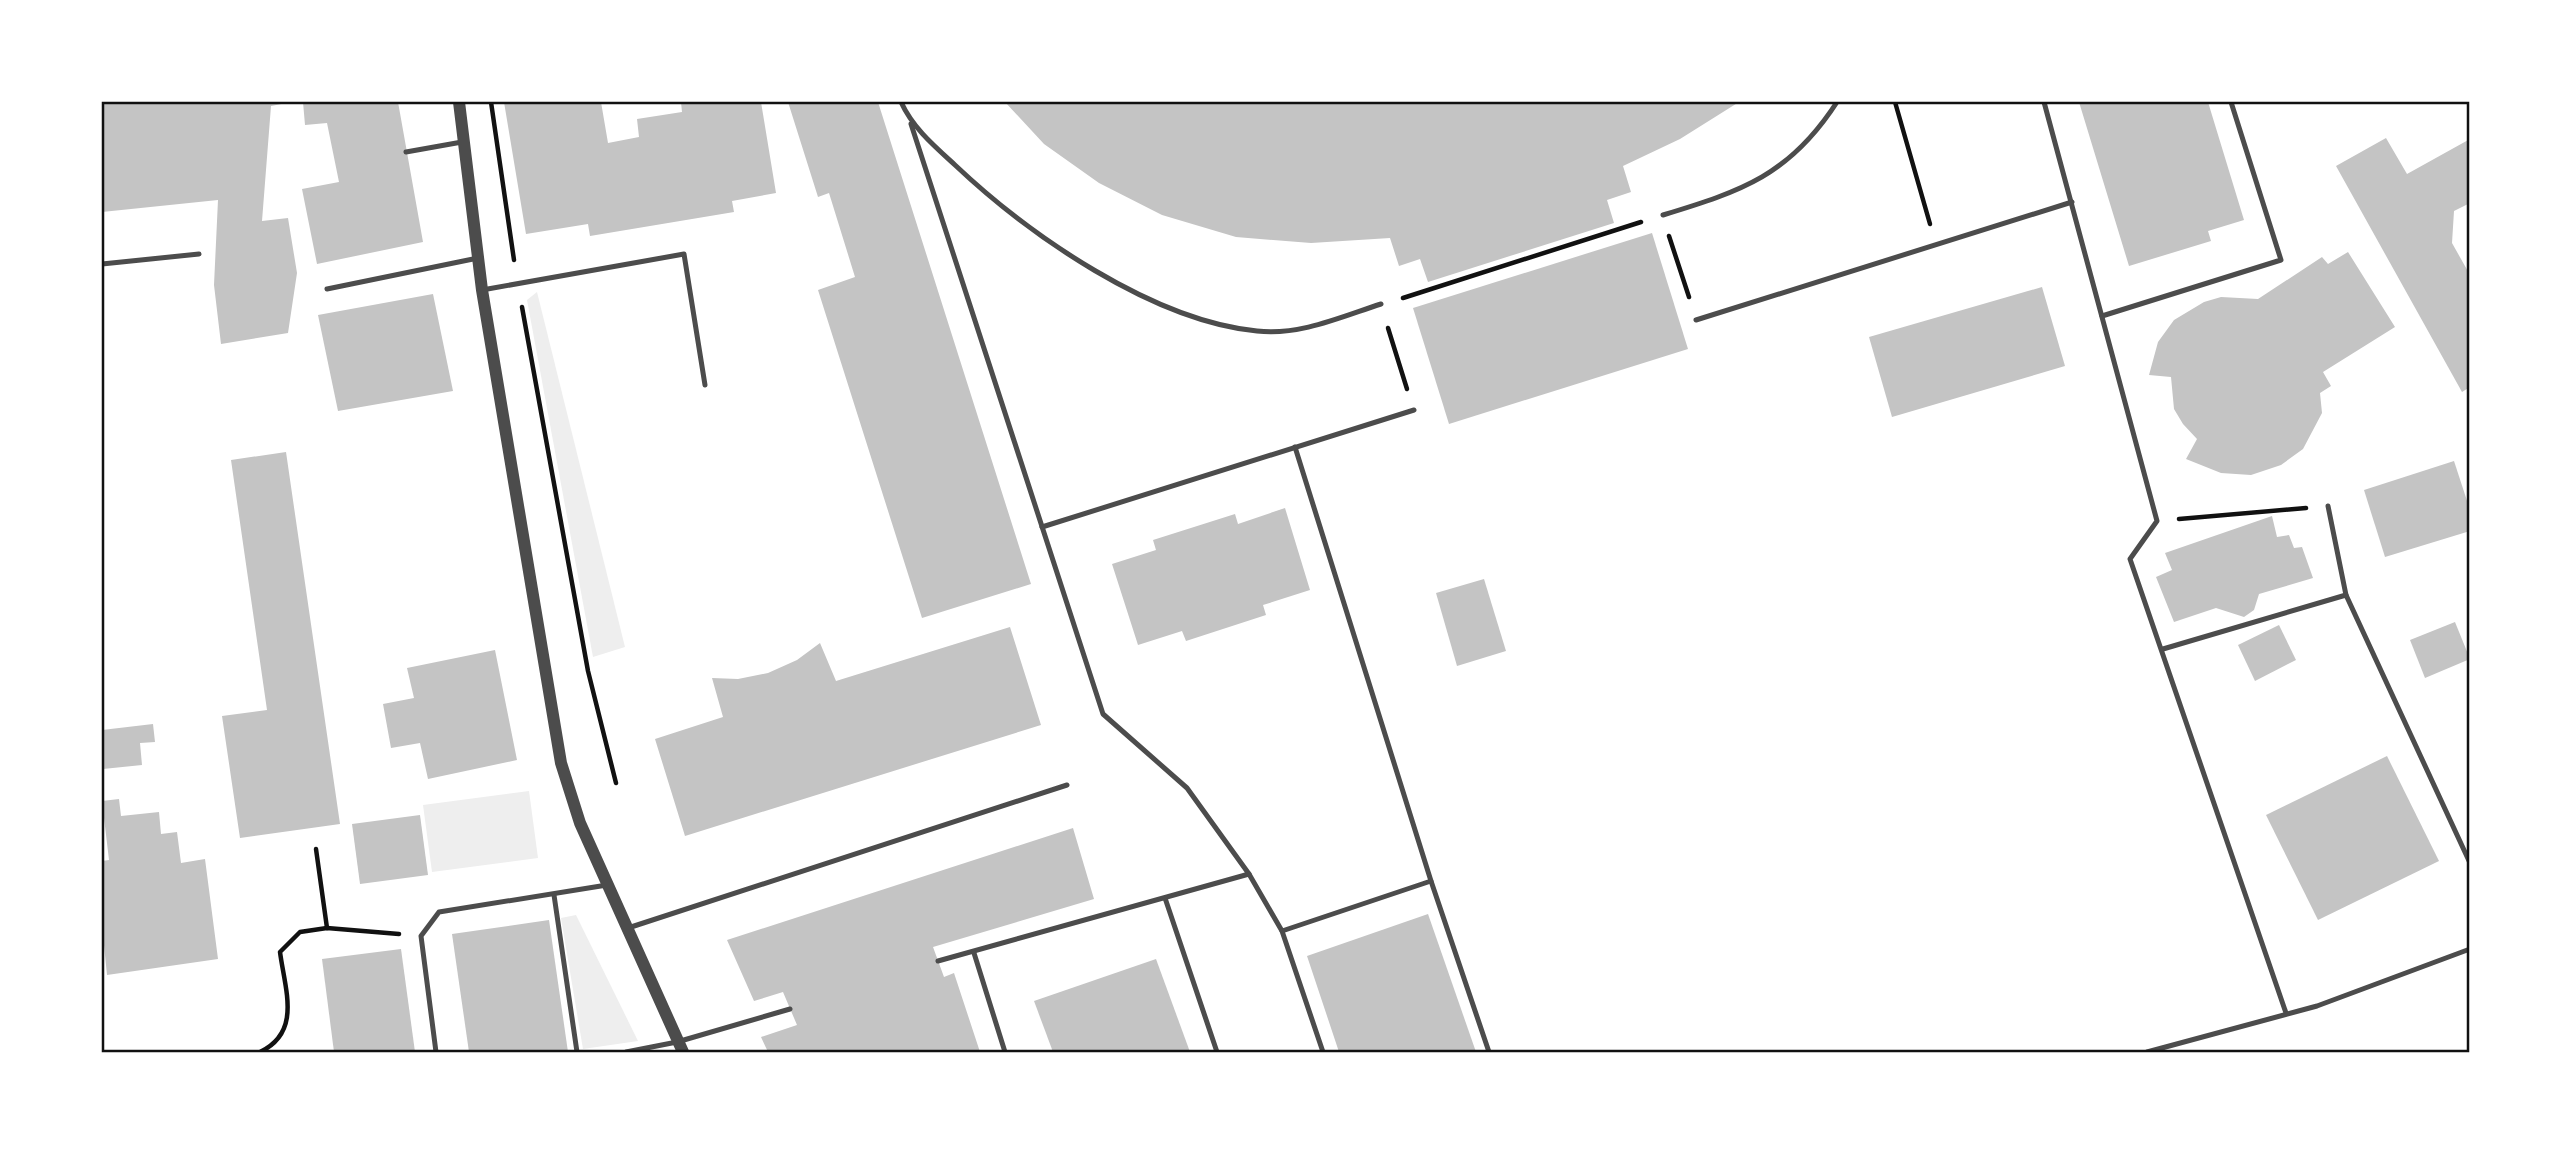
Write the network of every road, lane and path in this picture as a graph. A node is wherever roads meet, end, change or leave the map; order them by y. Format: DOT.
graph roads {
  1 [pos="459,102"];
  2 [pos="491,102"];
  3 [pos="901,102"];
  4 [pos="1837,102"];
  5 [pos="1895,102"];
  6 [pos="2044,102"];
  7 [pos="2231,102"];
  8 [pos="911,124"];
  9 [pos="465,142"];
  10 [pos="406,152"];
  11 [pos="2071,202"];
  12 [pos="1663,215"];
  13 [pos="1936,245"];
  14 [pos="199,254"];
  15 [pos="478,258"];
  16 [pos="102,264"];
  17 [pos="517,284"];
  18 [pos="327,289"];
  19 [pos="482,290"];
  20 [pos="1381,304"];
  21 [pos="2102,316"];
  22 [pos="1696,320"];
  23 [pos="705,385"];
  24 [pos="1414,410"];
  25 [pos="1295,447"];
  26 [pos="2328,506"];
  27 [pos="2157,521"];
  28 [pos="1042,527"];
  29 [pos="2346,595"];
  30 [pos="2163,649"];
  31 [pos="616,783"];
  32 [pos="1068,785"];
  33 [pos="316,849"];
  34 [pos="2469,863"];
  35 [pos="1249,874"];
  36 [pos="1431,881"];
  37 [pos="607,885"];
  38 [pos="554,895"];
  39 [pos="1166,898"];
  40 [pos="327,928"];
  41 [pos="625,929"];
  42 [pos="1282,931"];
  43 [pos="421,936"];
  44 [pos="2469,949"];
  45 [pos="974,953"];
  46 [pos="938,961"];
  47 [pos="790,1009"];
  48 [pos="2286,1013"];
  49 [pos="680,1047"];
  50 [pos="260,1052"];
  51 [pos="436,1052"];
  52 [pos="577,1052"];
  53 [pos="626,1052"];
  54 [pos="1005,1052"];
  55 [pos="1217,1052"];
  56 [pos="1323,1052"];
  57 [pos="1489,1052"];
  58 [pos="2147,1052"];
  1 -- 9 [label="street"];
  2 -- 17 [label="path"];
  3 -- 8 [label="lane"];
  4 -- 12 [label="lane"];
  5 -- 13 [label="path"];
  6 -- 11 [label="lane"];
  7 -- 21 [label="lane"];
  8 -- 20 [label="lane"];
  8 -- 28 [label="lane"];
  9 -- 10 [label="lane"];
  9 -- 15 [label="street"];
  11 -- 13 [label="lane"];
  11 -- 21 [label="lane"];
  12 -- 20 [label="path"];
  12 -- 22 [label="path"];
  13 -- 22 [label="lane"];
  14 -- 16 [label="lane"];
  15 -- 18 [label="lane"];
  15 -- 19 [label="street"];
  17 -- 19 [label="lane"];
  17 -- 23 [label="lane"];
  17 -- 31 [label="path"];
  19 -- 37 [label="street"];
  20 -- 24 [label="path"];
  21 -- 27 [label="lane"];
  24 -- 25 [label="lane"];
  25 -- 28 [label="lane"];
  25 -- 36 [label="lane"];
  26 -- 27 [label="path"];
  26 -- 29 [label="lane"];
  27 -- 30 [label="lane"];
  28 -- 35 [label="lane"];
  29 -- 30 [label="lane"];
  29 -- 34 [label="lane"];
  30 -- 48 [label="lane"];
  32 -- 41 [label="lane"];
  33 -- 40 [label="path"];
  35 -- 39 [label="lane"];
  35 -- 42 [label="lane"];
  36 -- 42 [label="lane"];
  36 -- 57 [label="lane"];
  37 -- 38 [label="lane"];
  37 -- 41 [label="street"];
  38 -- 43 [label="lane"];
  38 -- 52 [label="lane"];
  39 -- 45 [label="lane"];
  39 -- 55 [label="lane"];
  40 -- 43 [label="path"];
  40 -- 50 [label="path"];
  41 -- 49 [label="street"];
  42 -- 56 [label="lane"];
  43 -- 51 [label="lane"];
  44 -- 48 [label="lane"];
  45 -- 46 [label="lane"];
  45 -- 54 [label="lane"];
  47 -- 49 [label="lane"];
  48 -- 58 [label="lane"];
  49 -- 53 [label="lane"];
}
